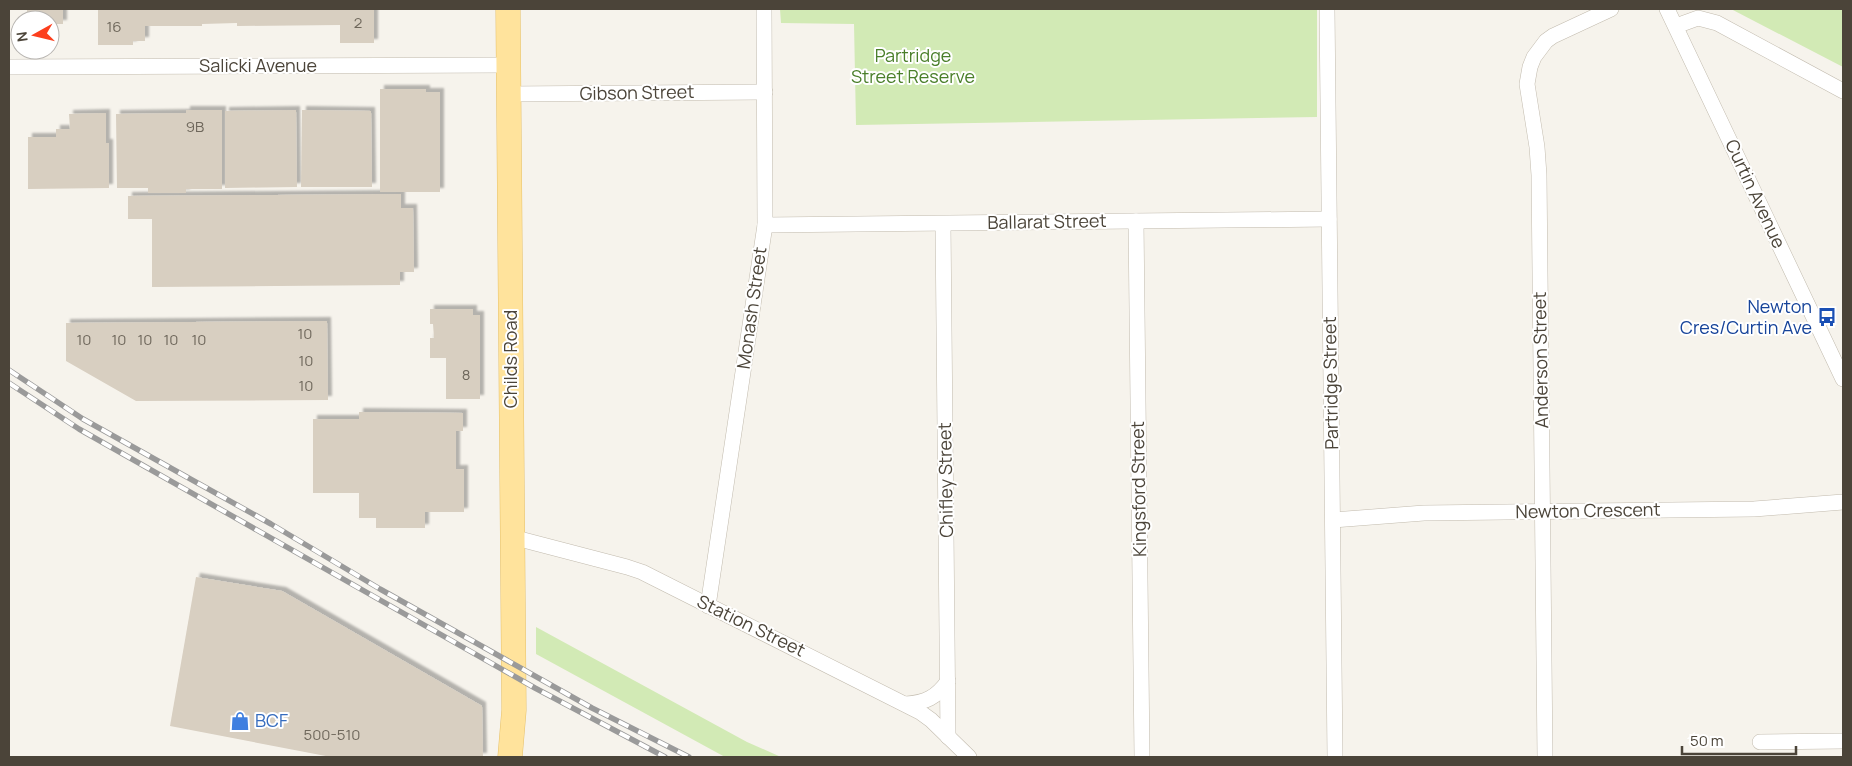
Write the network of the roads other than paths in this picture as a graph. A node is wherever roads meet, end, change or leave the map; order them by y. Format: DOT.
graph roads {
  1 [pos="508,9"];
  2 [pos="764,9"];
  3 [pos="1327,9"];
  4 [pos="1611,9"];
  5 [pos="1667,9"];
  6 [pos="1676,26"];
  7 [pos="508,65"];
  8 [pos="9,67"];
  9 [pos="1843,91"];
  10 [pos="765,92"];
  11 [pos="508,94"];
  12 [pos="1330,219"];
  13 [pos="1136,221"];
  14 [pos="943,224"];
  15 [pos="765,225"];
  16 [pos="1843,379"];
  17 [pos="1843,502"];
  18 [pos="1542,511"];
  19 [pos="1333,520"];
  20 [pos="512,537"];
  21 [pos="708,606"];
  22 [pos="948,681"];
  23 [pos="906,704"];
  24 [pos="514,710"];
  25 [pos="948,737"];
  26 [pos="1843,741"];
  27 [pos="1760,742"];
  28 [pos="510,757"];
  29 [pos="527,757"];
  30 [pos="969,757"];
  31 [pos="1142,757"];
  32 [pos="1335,757"];
  33 [pos="1545,757"];
  1 -- 7 [label="main road, Childs Road"];
  2 -- 10 [label="street, Monash Street"];
  3 -- 12 [label="street, Partridge Street"];
  4 -- 18 [label="street, Anderson Street"];
  5 -- 6 [label="street, Curtin Avenue"];
  6 -- 9 [label="street"];
  6 -- 16 [label="street, Curtin Avenue"];
  7 -- 8 [label="street, Salicki Avenue"];
  7 -- 11 [label="main road, Childs Road"];
  10 -- 11 [label="street, Gibson Street"];
  10 -- 15 [label="street, Monash Street"];
  11 -- 20 [label="main road, Childs Road"];
  12 -- 13 [label="street, Ballarat Street"];
  12 -- 19 [label="street, Partridge Street"];
  13 -- 14 [label="street, Ballarat Street"];
  13 -- 31 [label="street, Kingsford Street"];
  14 -- 15 [label="street, Ballarat Street"];
  14 -- 22 [label="street, Chifley Street"];
  15 -- 21 [label="street, Monash Street"];
  17 -- 18 [label="street, Newton Crescent"];
  18 -- 19 [label="street, Newton Crescent"];
  18 -- 33 [label="street, Anderson Street"];
  19 -- 32 [label="street, Partridge Street"];
  20 -- 21 [label="street, Station Street"];
  20 -- 24 [label="main road, Childs Road"];
  21 -- 23 [label="street, Station Street"];
  22 -- 23 [label="street"];
  22 -- 25 [label="street, Chifley Street"];
  23 -- 25 [label="street, Station Street"];
  24 -- 28 [label="main road, Childs Road"];
  24 -- 29 [label="main road, Childs Road"];
  25 -- 30 [label="street, Station Street"];
  26 -- 27 [label="street"];
}
